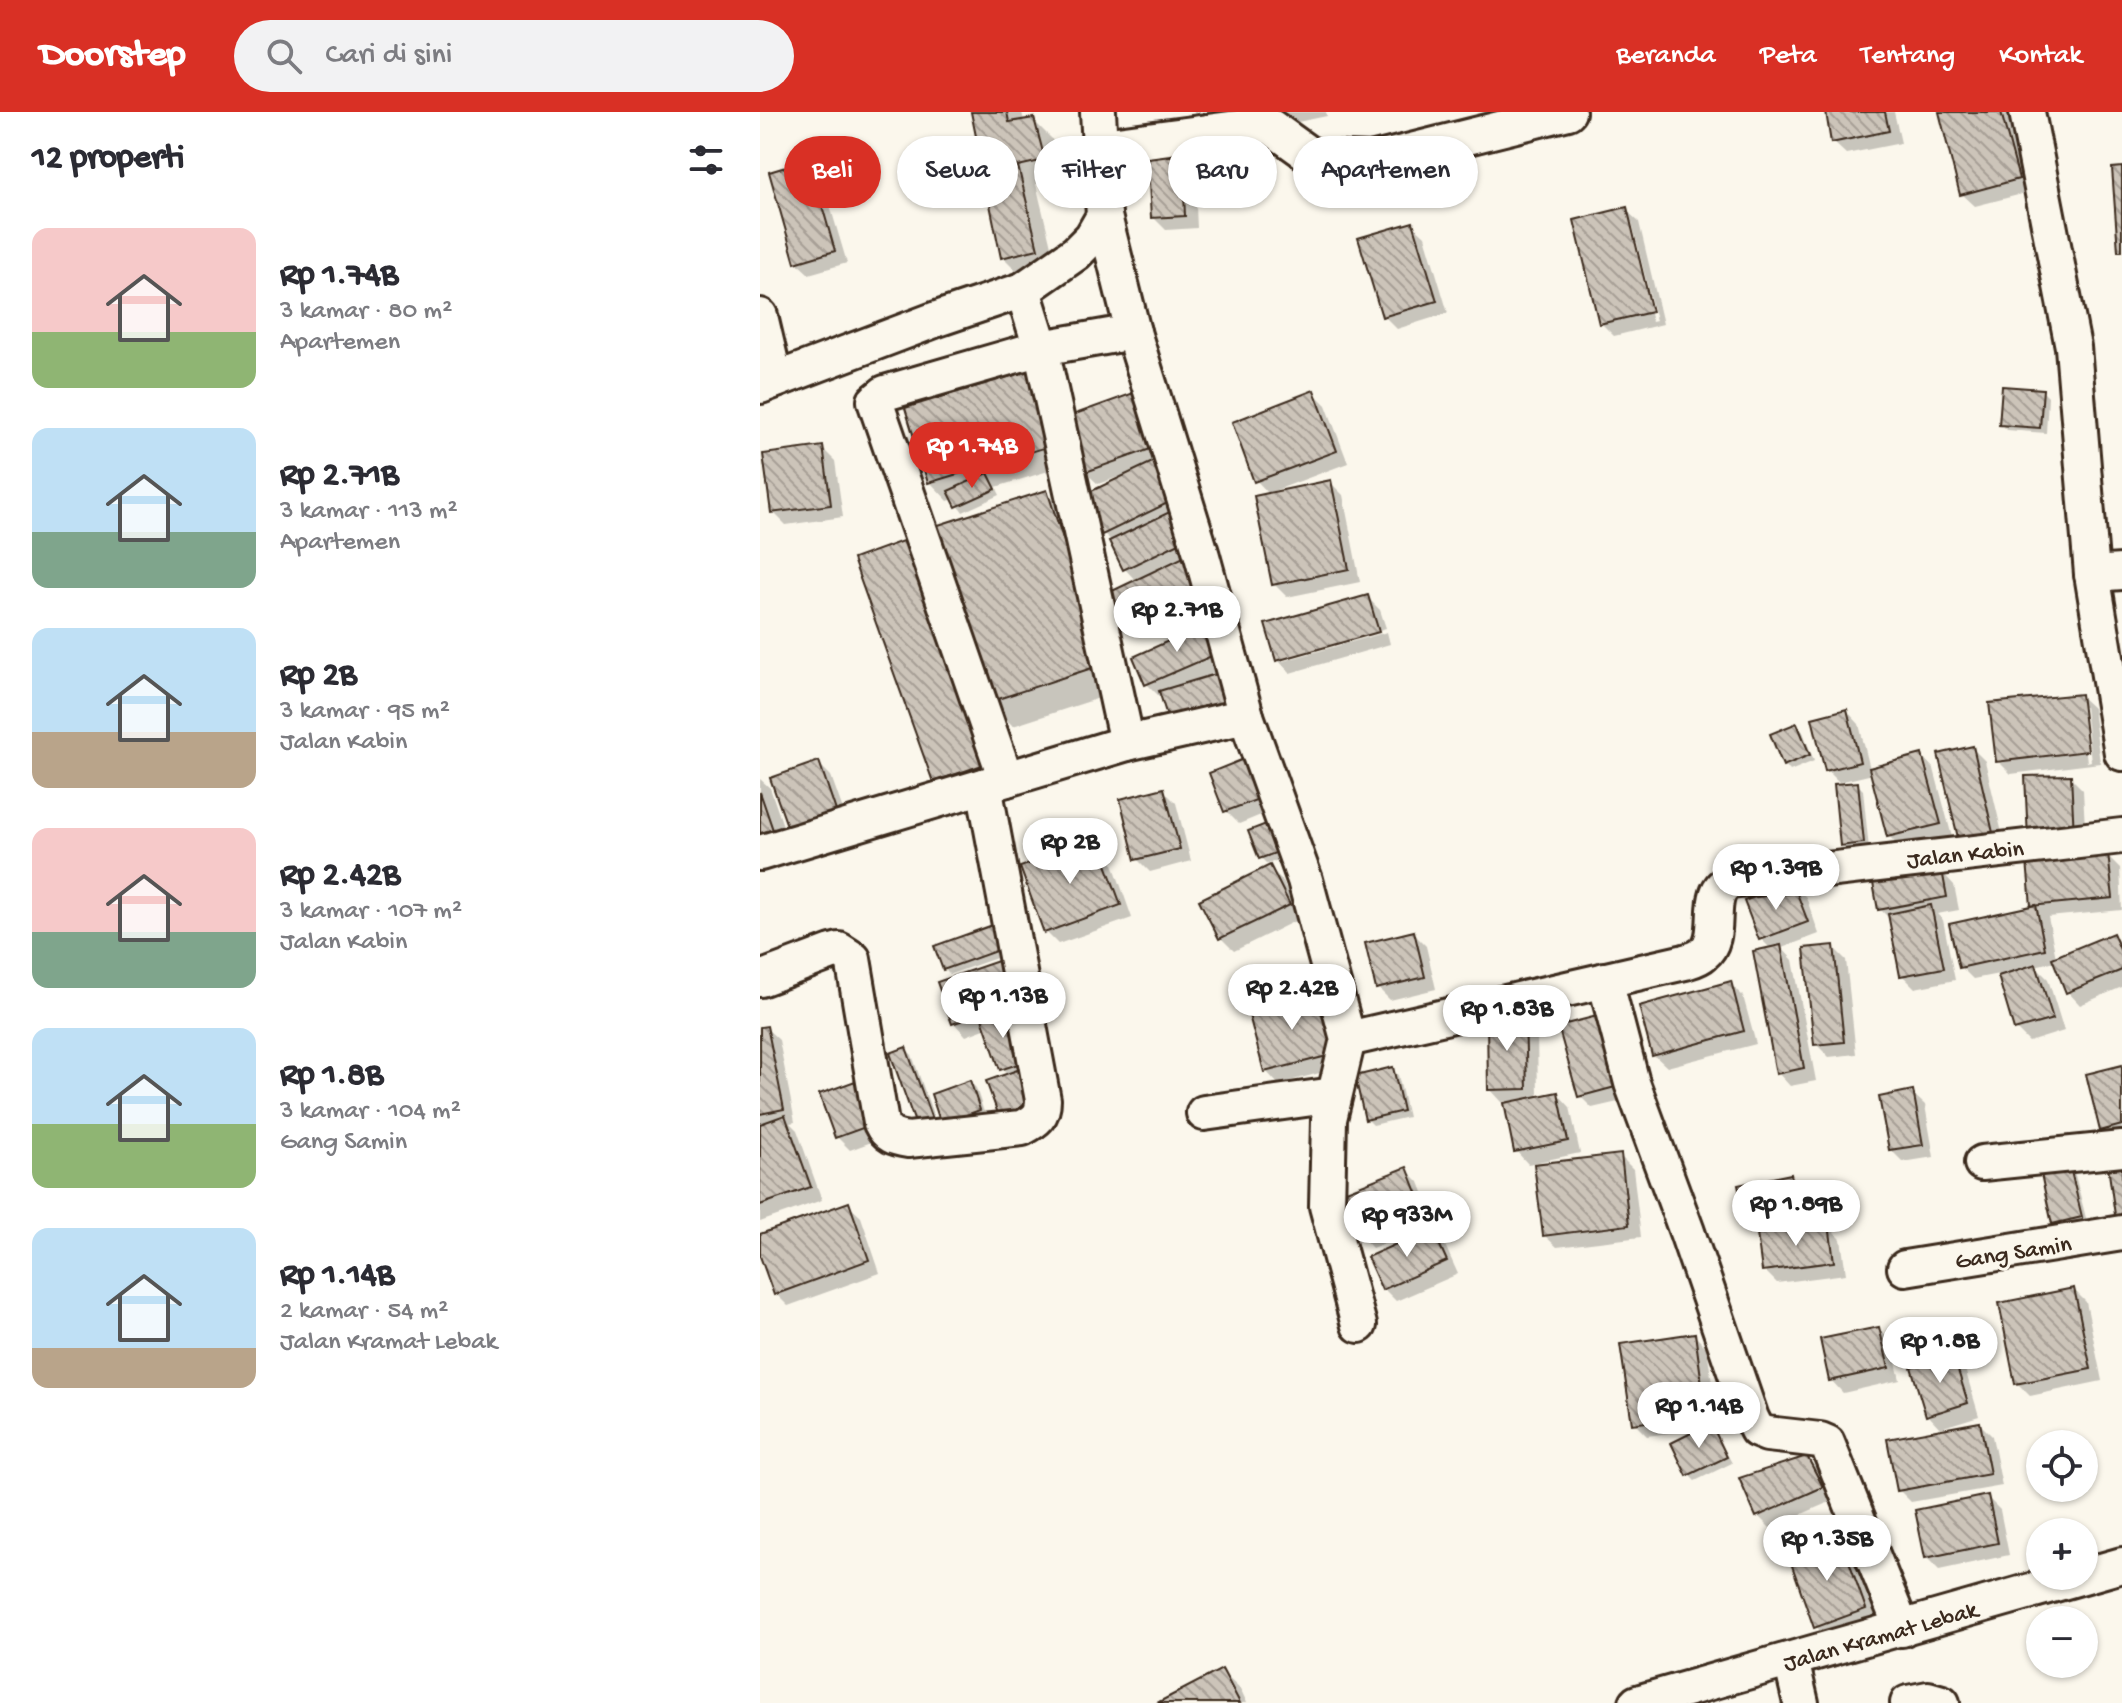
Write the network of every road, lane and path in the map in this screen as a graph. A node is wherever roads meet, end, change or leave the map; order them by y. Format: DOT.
graph roads {
  1 [pos="1098,112"];
  2 [pos="1568,112"];
  3 [pos="2027,112"];
  4 [pos="1101,136"];
  5 [pos="1152,139"];
  6 [pos="1104,208"];
  7 [pos="1104,216"];
  8 [pos="1023,290"];
  9 [pos="760,316"];
  10 [pos="1133,332"];
  11 [pos="1041,348"];
  12 [pos="767,383"];
  13 [pos="2107,573"];
  14 [pos="2116,682"];
  15 [pos="1246,716"];
  16 [pos="1127,743"];
  17 [pos="2122,753"];
  18 [pos="995,782"];
  19 [pos="2122,836"];
  20 [pos="760,853"];
  21 [pos="760,979"];
  22 [pos="1605,980"];
  23 [pos="1348,1039"];
  24 [pos="1334,1095"];
  25 [pos="1204,1113"];
  26 [pos="2122,1149"];
  27 [pos="1982,1163"];
  28 [pos="2122,1233"];
  29 [pos="1905,1268"];
  30 [pos="1359,1325"];
  31 [pos="2122,1565"];
  32 [pos="1902,1629"];
  33 [pos="1791,1660"];
  34 [pos="1637,1703"];
  35 [pos="1801,1703"];
  36 [pos="1908,1703"];
  37 [pos="1942,1703"];
  1 -- 4 [label="street"];
  2 -- 5 [label="street"];
  3 -- 13 [label="street"];
  6 -- 7 [label="street"];
  7 -- 8 [label="street"];
  7 -- 10 [label="street"];
  8 -- 11 [label="street"];
  8 -- 12 [label="street"];
  9 -- 12 [label="street"];
  10 -- 11 [label="street"];
  10 -- 15 [label="street"];
  11 -- 16 [label="street"];
  11 -- 18 [label="street"];
  13 -- 14 [label="street"];
  14 -- 17 [label="street"];
  15 -- 16 [label="street"];
  15 -- 23 [label="street"];
  16 -- 18 [label="street"];
  18 -- 20 [label="street"];
  18 -- 21 [label="street"];
  19 -- 22 [label="street, Jalan Kabin"];
  22 -- 23 [label="street, Jalan Kabin"];
  22 -- 32 [label="street"];
  23 -- 24 [label="street"];
  24 -- 25 [label="street"];
  24 -- 30 [label="street"];
  26 -- 27 [label="street"];
  28 -- 29 [label="street, Gang Samin"];
  31 -- 32 [label="street, Jalan Kramat Lebak"];
  32 -- 33 [label="street, Jalan Kramat Lebak"];
  33 -- 34 [label="street, Jalan Kramat Lebak"];
  33 -- 35 [label="street"];
  36 -- 37 [label="street"];
}
